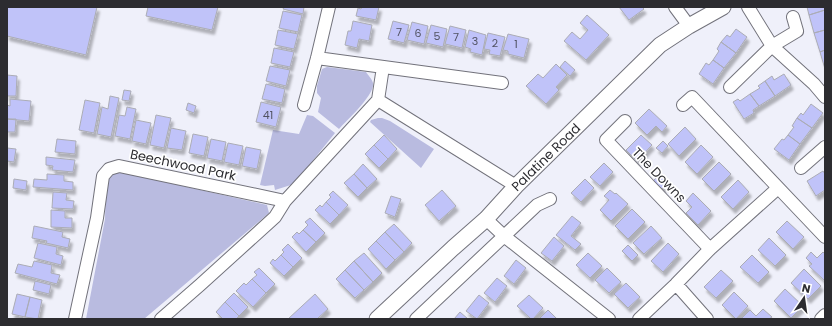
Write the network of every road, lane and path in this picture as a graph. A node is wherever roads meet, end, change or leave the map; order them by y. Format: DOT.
graph roads {
  1 [pos="330,7"];
  2 [pos="675,7"];
  3 [pos="723,7"];
  4 [pos="748,7"];
  5 [pos="793,17"];
  6 [pos="688,26"];
  7 [pos="772,46"];
  8 [pos="317,58"];
  9 [pos="383,67"];
  10 [pos="502,83"];
  11 [pos="819,83"];
  12 [pos="730,87"];
  13 [pos="825,97"];
  14 [pos="378,100"];
  15 [pos="304,105"];
  16 [pos="683,105"];
  17 [pos="625,121"];
  18 [pos="825,147"];
  19 [pos="801,168"];
  20 [pos="516,186"];
  21 [pos="778,188"];
  22 [pos="550,199"];
  23 [pos="285,201"];
  24 [pos="486,219"];
  25 [pos="504,236"];
  26 [pos="825,237"];
  27 [pos="710,249"];
  28 [pos="676,284"];
  29 [pos="825,315"];
  30 [pos="75,319"];
  31 [pos="161,319"];
  32 [pos="377,319"];
  33 [pos="416,319"];
  34 [pos="609,319"];
  35 [pos="639,319"];
  36 [pos="707,319"];
  37 [pos="821,319"];
  1 -- 8 [label="street"];
  2 -- 6 [label="street"];
  3 -- 6 [label="street, Palatine Road"];
  4 -- 7 [label="street"];
  5 -- 7 [label="street"];
  6 -- 20 [label="street, Palatine Road"];
  7 -- 11 [label="street"];
  7 -- 12 [label="street"];
  8 -- 9 [label="street"];
  8 -- 15 [label="street"];
  9 -- 10 [label="street"];
  9 -- 14 [label="street"];
  11 -- 13 [label="street"];
  14 -- 20 [label="street"];
  14 -- 23 [label="street"];
  16 -- 21 [label="street"];
  17 -- 27 [label="street, The Downs"];
  18 -- 19 [label="street"];
  20 -- 24 [label="street, Palatine Road"];
  21 -- 26 [label="street"];
  21 -- 27 [label="street"];
  22 -- 25 [label="street"];
  23 -- 30 [label="street, Beechwood Park"];
  23 -- 31 [label="street"];
  24 -- 25 [label="street"];
  24 -- 32 [label="street, Palatine Road"];
  25 -- 33 [label="street"];
  25 -- 34 [label="street"];
  27 -- 28 [label="street"];
  28 -- 35 [label="street"];
  28 -- 36 [label="street"];
  29 -- 37 [label="street"];
}
